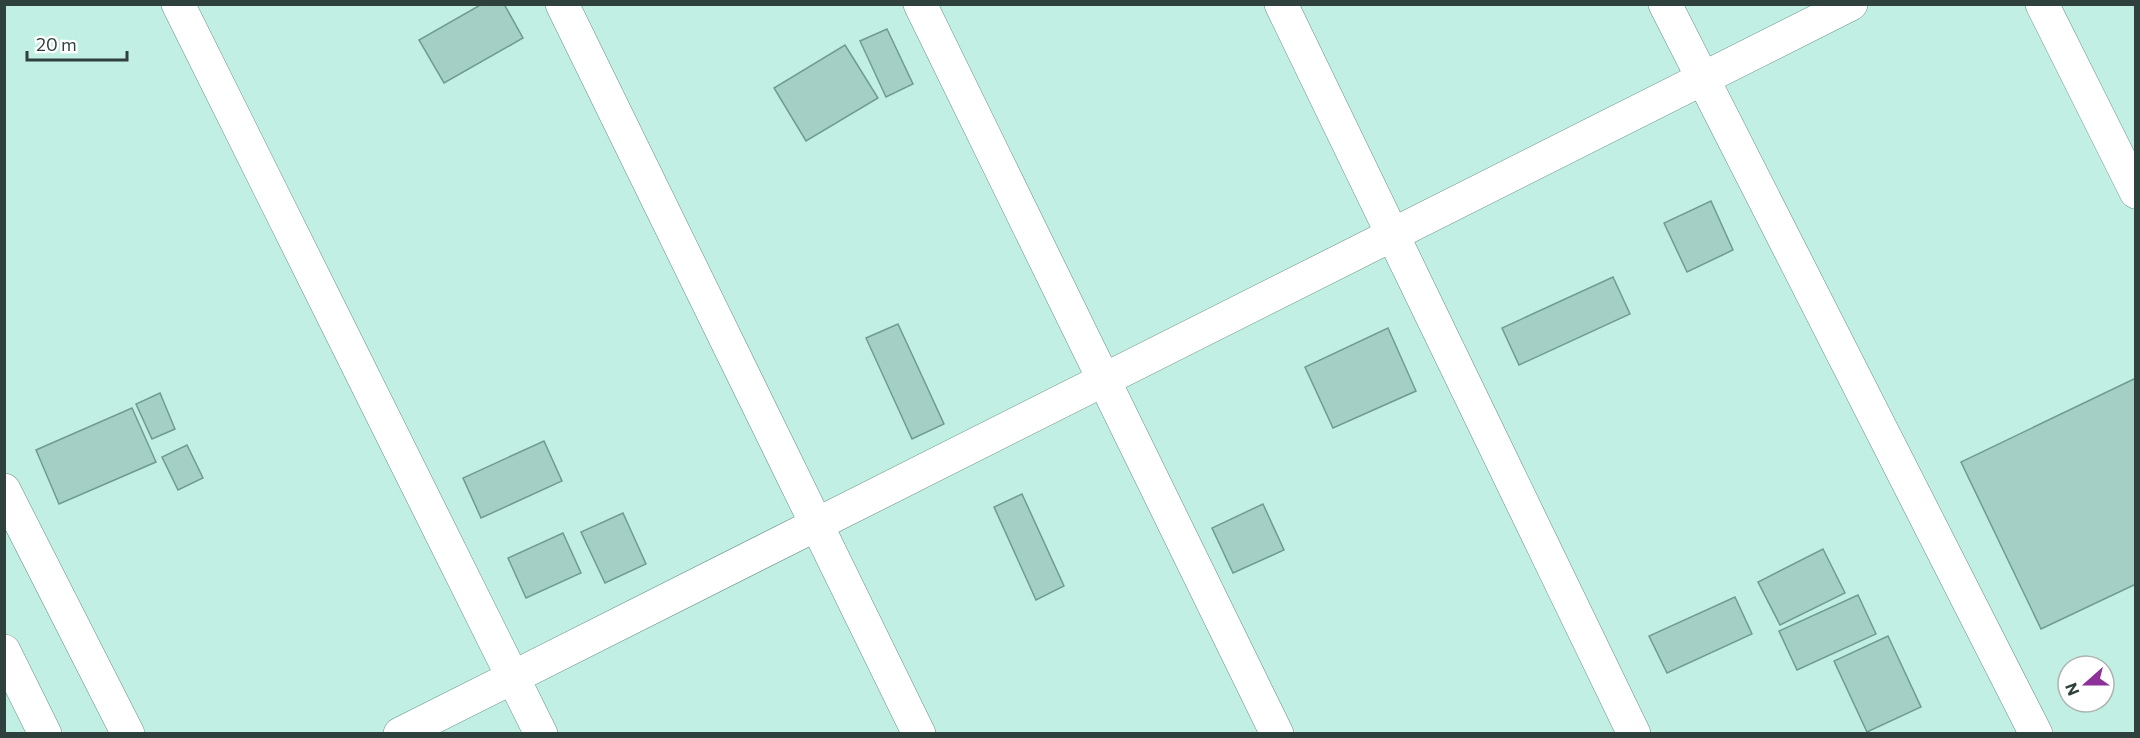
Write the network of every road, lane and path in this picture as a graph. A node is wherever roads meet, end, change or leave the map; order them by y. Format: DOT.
graph roads {
  1 [pos="178,4"];
  2 [pos="562,4"];
  3 [pos="920,4"];
  4 [pos="1281,4"];
  5 [pos="1665,4"];
  6 [pos="1851,4"];
  7 [pos="2042,4"];
  8 [pos="1702,80"];
  9 [pos="2136,192"];
  10 [pos="1392,235"];
  11 [pos="1104,380"];
  12 [pos="4,490"];
  13 [pos="818,523"];
  14 [pos="4,651"];
  15 [pos="513,676"];
  16 [pos="45,734"];
  17 [pos="128,734"];
  18 [pos="400,734"];
  19 [pos="541,734"];
  20 [pos="919,734"];
  21 [pos="1277,734"];
  22 [pos="1634,734"];
  23 [pos="2036,734"];
  1 -- 15 [label="main road"];
  2 -- 13 [label="main road"];
  3 -- 11 [label="main road"];
  4 -- 10 [label="main road"];
  5 -- 8 [label="main road"];
  6 -- 8 [label="main road"];
  7 -- 9 [label="main road"];
  8 -- 10 [label="main road"];
  8 -- 23 [label="main road"];
  10 -- 11 [label="main road"];
  10 -- 22 [label="main road"];
  11 -- 13 [label="main road"];
  11 -- 21 [label="main road"];
  12 -- 17 [label="main road"];
  13 -- 15 [label="main road"];
  13 -- 20 [label="main road"];
  14 -- 16 [label="main road"];
  15 -- 18 [label="main road"];
  15 -- 19 [label="main road"];
}
